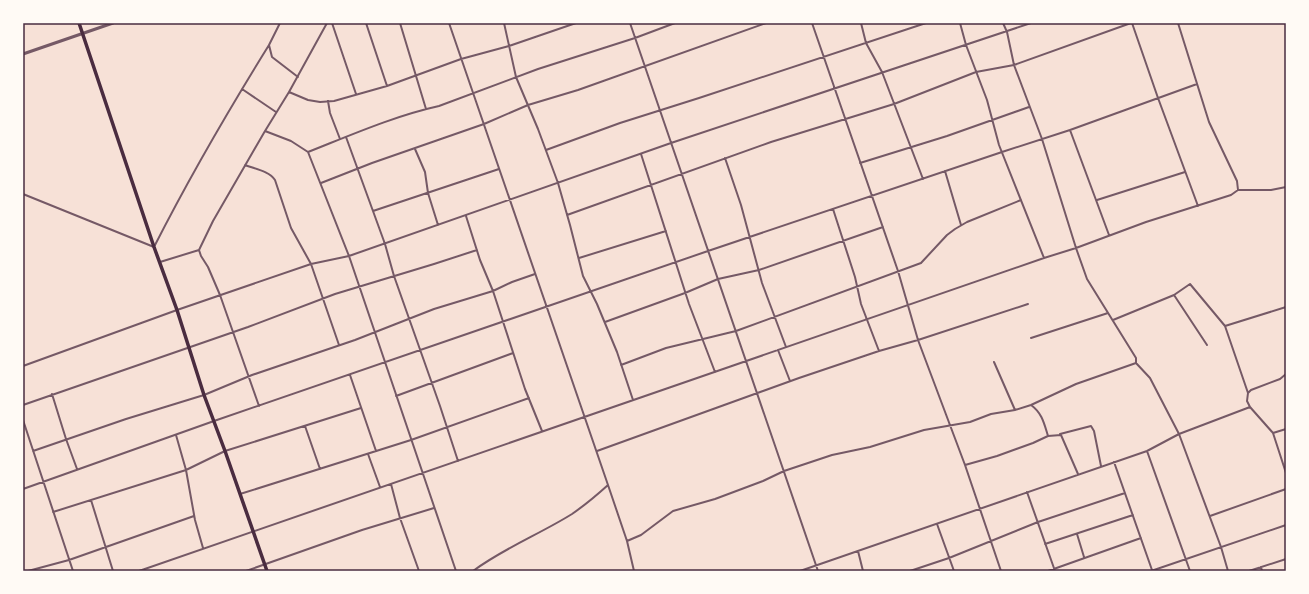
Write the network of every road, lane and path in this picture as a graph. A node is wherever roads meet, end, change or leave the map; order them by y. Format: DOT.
graph roads {
  1 [pos="79,23"];
  2 [pos="98,23"];
  3 [pos="113,23"];
  4 [pos="280,23"];
  5 [pos="327,23"];
  6 [pos="332,23"];
  7 [pos="366,23"];
  8 [pos="400,23"];
  9 [pos="449,23"];
  10 [pos="504,23"];
  11 [pos="576,23"];
  12 [pos="630,23"];
  13 [pos="675,23"];
  14 [pos="766,23"];
  15 [pos="812,23"];
  16 [pos="861,23"];
  17 [pos="926,23"];
  18 [pos="960,23"];
  19 [pos="1003,23"];
  20 [pos="1031,23"];
  21 [pos="1132,23"];
  22 [pos="1178,23"];
  23 [pos="97,28"];
  24 [pos="1007,32"];
  25 [pos="83,33"];
  26 [pos="635,38"];
  27 [pos="866,43"];
  28 [pos="269,45"];
  29 [pos="966,45"];
  30 [pos="509,46"];
  31 [pos="23,54"];
  32 [pos="824,56"];
  33 [pos="461,59"];
  34 [pos="644,65"];
  35 [pos="1014,65"];
  36 [pos="882,72"];
  37 [pos="976,72"];
  38 [pos="416,75"];
  39 [pos="298,77"];
  40 [pos="516,77"];
  41 [pos="1197,84"];
  42 [pos="387,86"];
  43 [pos="835,88"];
  44 [pos="242,89"];
  45 [pos="289,92"];
  46 [pos="473,93"];
  47 [pos="356,94"];
  48 [pos="1158,98"];
  49 [pos="328,101"];
  50 [pos="894,104"];
  51 [pos="528,106"];
  52 [pos="1029,107"];
  53 [pos="426,109"];
  54 [pos="660,110"];
  55 [pos="276,112"];
  56 [pos="846,119"];
  57 [pos="992,120"];
  58 [pos="484,124"];
  59 [pos="1070,130"];
  60 [pos="265,131"];
  61 [pos="346,137"];
  62 [pos="340,139"];
  63 [pos="1042,139"];
  64 [pos="671,143"];
  65 [pos="910,148"];
  66 [pos="415,149"];
  67 [pos="546,150"];
  68 [pos="308,152"];
  69 [pos="1002,152"];
  70 [pos="641,154"];
  71 [pos="725,158"];
  72 [pos="860,163"];
  73 [pos="245,166"];
  74 [pos="358,169"];
  75 [pos="499,169"];
  76 [pos="945,171"];
  77 [pos="1185,172"];
  78 [pos="682,174"];
  79 [pos="923,179"];
  80 [pos="321,183"];
  81 [pos="558,183"];
  82 [pos="651,185"];
  83 [pos="1286,187"];
  84 [pos="1238,190"];
  85 [pos="428,192"];
  86 [pos="23,194"];
  87 [pos="872,196"];
  88 [pos="510,200"];
  89 [pos="1021,200"];
  90 [pos="1096,200"];
  91 [pos="1198,206"];
  92 [pos="833,209"];
  93 [pos="373,211"];
  94 [pos="568,215"];
  95 [pos="466,216"];
  96 [pos="438,225"];
  97 [pos="961,225"];
  98 [pos="883,227"];
  99 [pos="666,231"];
  100 [pos="1109,235"];
  101 [pos="750,236"];
  102 [pos="844,241"];
  103 [pos="385,244"];
  104 [pos="154,247"];
  105 [pos="1076,248"];
  106 [pos="199,250"];
  107 [pos="477,250"];
  108 [pos="708,251"];
  109 [pos="349,256"];
  110 [pos="578,258"];
  111 [pos="1044,258"];
  112 [pos="160,262"];
  113 [pos="675,262"];
  114 [pos="311,264"];
  115 [pos="759,270"];
  116 [pos="898,271"];
  117 [pos="536,274"];
  118 [pos="394,276"];
  119 [pos="718,280"];
  120 [pos="857,286"];
  121 [pos="359,287"];
  122 [pos="493,291"];
  123 [pos="590,291"];
  124 [pos="685,294"];
  125 [pos="220,295"];
  126 [pos="1174,295"];
  127 [pos="322,298"];
  128 [pos="1028,304"];
  129 [pos="907,306"];
  130 [pos="547,307"];
  131 [pos="1286,307"];
  132 [pos="177,310"];
  133 [pos="1108,313"];
  134 [pos="775,316"];
  135 [pos="410,319"];
  136 [pos="866,319"];
  137 [pos="1113,320"];
  138 [pos="504,322"];
  139 [pos="605,322"];
  140 [pos="1225,326"];
  141 [pos="736,331"];
  142 [pos="375,332"];
  143 [pos="233,333"];
  144 [pos="1031,338"];
  145 [pos="703,340"];
  146 [pos="918,340"];
  147 [pos="339,345"];
  148 [pos="1207,345"];
  149 [pos="786,347"];
  150 [pos="189,348"];
  151 [pos="420,350"];
  152 [pos="778,350"];
  153 [pos="879,351"];
  154 [pos="513,353"];
  155 [pos="746,361"];
  156 [pos="994,362"];
  157 [pos="385,363"];
  158 [pos="1136,363"];
  159 [pos="621,365"];
  160 [pos="23,366"];
  161 [pos="715,372"];
  162 [pos="1286,374"];
  163 [pos="350,375"];
  164 [pos="248,376"];
  165 [pos="790,380"];
  166 [pos="432,382"];
  167 [pos="757,393"];
  168 [pos="1248,393"];
  169 [pos="52,394"];
  170 [pos="204,395"];
  171 [pos="396,396"];
  172 [pos="529,398"];
  173 [pos="633,400"];
  174 [pos="23,405"];
  175 [pos="1031,405"];
  176 [pos="259,406"];
  177 [pos="1250,407"];
  178 [pos="361,408"];
  179 [pos="1015,410"];
  180 [pos="585,417"];
  181 [pos="23,420"];
  182 [pos="214,421"];
  183 [pos="304,426"];
  184 [pos="447,427"];
  185 [pos="949,427"];
  186 [pos="1286,429"];
  187 [pos="542,431"];
  188 [pos="1273,433"];
  189 [pos="1060,434"];
  190 [pos="1179,434"];
  191 [pos="176,435"];
  192 [pos="1048,436"];
  193 [pos="66,439"];
  194 [pos="412,440"];
  195 [pos="225,450"];
  196 [pos="33,451"];
  197 [pos="376,451"];
  198 [pos="597,451"];
  199 [pos="1147,451"];
  200 [pos="368,454"];
  201 [pos="458,460"];
  202 [pos="1114,462"];
  203 [pos="964,465"];
  204 [pos="1102,466"];
  205 [pos="320,469"];
  206 [pos="77,470"];
  207 [pos="186,470"];
  208 [pos="784,471"];
  209 [pos="422,473"];
  210 [pos="1078,474"];
  211 [pos="1286,474"];
  212 [pos="43,482"];
  213 [pos="391,484"];
  214 [pos="608,485"];
  215 [pos="380,488"];
  216 [pos="23,489"];
  217 [pos="1286,489"];
  218 [pos="1027,492"];
  219 [pos="1125,493"];
  220 [pos="240,494"];
  221 [pos="91,500"];
  222 [pos="434,508"];
  223 [pos="980,509"];
  224 [pos="53,512"];
  225 [pos="1133,515"];
  226 [pos="194,516"];
  227 [pos="1210,517"];
  228 [pos="400,518"];
  229 [pos="1038,522"];
  230 [pos="937,524"];
  231 [pos="1286,524"];
  232 [pos="253,531"];
  233 [pos="1077,534"];
  234 [pos="1141,538"];
  235 [pos="627,541"];
  236 [pos="990,541"];
  237 [pos="1045,544"];
  238 [pos="106,547"];
  239 [pos="1221,547"];
  240 [pos="204,549"];
  241 [pos="858,551"];
  242 [pos="949,558"];
  243 [pos="1084,558"];
  244 [pos="1186,558"];
  245 [pos="1286,559"];
  246 [pos="69,560"];
  247 [pos="264,564"];
  248 [pos="816,566"];
  249 [pos="1261,567"];
  250 [pos="35,570"];
  251 [pos="1054,570"];
  252 [pos="28,571"];
  253 [pos="73,571"];
  254 [pos="113,571"];
  255 [pos="139,571"];
  256 [pos="246,571"];
  257 [pos="267,571"];
  258 [pos="420,571"];
  259 [pos="456,571"];
  260 [pos="473,571"];
  261 [pos="634,571"];
  262 [pos="800,571"];
  263 [pos="818,571"];
  264 [pos="863,571"];
  265 [pos="910,571"];
  266 [pos="954,571"];
  267 [pos="1001,571"];
  268 [pos="1048,571"];
  269 [pos="1152,571"];
  270 [pos="1190,571"];
  271 [pos="1228,571"];
  272 [pos="1249,571"];
  273 [pos="1262,571"];
  1 -- 25 [label="main road"];
  2 -- 23 [label="street"];
  3 -- 23 [label="street"];
  4 -- 28 [label="street"];
  5 -- 39 [label="street"];
  6 -- 47 [label="street"];
  7 -- 42 [label="street"];
  8 -- 38 [label="street"];
  9 -- 33 [label="street"];
  10 -- 30 [label="street"];
  11 -- 30 [label="street"];
  12 -- 26 [label="street"];
  13 -- 26 [label="street"];
  14 -- 34 [label="street"];
  15 -- 32 [label="street"];
  16 -- 27 [label="street"];
  17 -- 27 [label="street"];
  18 -- 29 [label="street"];
  19 -- 24 [label="street"];
  20 -- 24 [label="street"];
  21 -- 35 [label="street"];
  21 -- 48 [label="street"];
  22 -- 41 [label="street"];
  23 -- 25 [label="street"];
  24 -- 29 [label="street"];
  24 -- 35 [label="street"];
  25 -- 31 [label="street"];
  25 -- 104 [label="main road"];
  26 -- 34 [label="street"];
  26 -- 40 [label="street"];
  27 -- 32 [label="street"];
  27 -- 36 [label="street"];
  28 -- 39 [label="street"];
  28 -- 44 [label="street"];
  29 -- 36 [label="street"];
  29 -- 37 [label="street"];
  30 -- 33 [label="street"];
  30 -- 40 [label="street"];
  32 -- 43 [label="street"];
  32 -- 54 [label="street"];
  33 -- 38 [label="street"];
  33 -- 46 [label="street"];
  34 -- 51 [label="street"];
  34 -- 54 [label="street"];
  35 -- 37 [label="street"];
  35 -- 52 [label="street"];
  36 -- 43 [label="street"];
  36 -- 50 [label="street"];
  37 -- 50 [label="street"];
  37 -- 57 [label="street"];
  38 -- 42 [label="street"];
  38 -- 53 [label="street"];
  39 -- 45 [label="street"];
  40 -- 46 [label="street"];
  40 -- 51 [label="street"];
  41 -- 48 [label="street"];
  41 -- 84 [label="street"];
  42 -- 47 [label="street"];
  43 -- 56 [label="street"];
  43 -- 64 [label="street"];
  44 -- 55 [label="street"];
  44 -- 104 [label="street"];
  45 -- 49 [label="street"];
  45 -- 55 [label="street"];
  46 -- 53 [label="street"];
  46 -- 58 [label="street"];
  47 -- 49 [label="street"];
  48 -- 59 [label="street"];
  48 -- 77 [label="street"];
  49 -- 62 [label="street"];
  50 -- 56 [label="street"];
  50 -- 65 [label="street"];
  51 -- 58 [label="street"];
  51 -- 67 [label="street"];
  52 -- 57 [label="street"];
  52 -- 63 [label="street"];
  53 -- 61 [label="street"];
  54 -- 64 [label="street"];
  54 -- 67 [label="street"];
  55 -- 60 [label="street"];
  56 -- 71 [label="street"];
  56 -- 72 [label="street"];
  57 -- 65 [label="street"];
  57 -- 69 [label="street"];
  58 -- 66 [label="street"];
  58 -- 75 [label="street"];
  59 -- 63 [label="street"];
  59 -- 90 [label="street"];
  60 -- 68 [label="street"];
  60 -- 73 [label="street"];
  61 -- 62 [label="street"];
  61 -- 74 [label="street"];
  62 -- 68 [label="street"];
  63 -- 69 [label="street"];
  63 -- 105 [label="street"];
  64 -- 70 [label="street"];
  64 -- 78 [label="street"];
  65 -- 72 [label="street"];
  65 -- 79 [label="street"];
  66 -- 74 [label="street"];
  66 -- 85 [label="street"];
  67 -- 81 [label="street"];
  68 -- 80 [label="street"];
  69 -- 76 [label="street"];
  69 -- 89 [label="street"];
  70 -- 81 [label="street"];
  70 -- 82 [label="street"];
  71 -- 78 [label="street"];
  71 -- 101 [label="street"];
  72 -- 87 [label="street"];
  73 -- 106 [label="street"];
  73 -- 114 [label="street"];
  74 -- 80 [label="street"];
  74 -- 93 [label="street"];
  75 -- 85 [label="street"];
  75 -- 88 [label="street"];
  76 -- 79 [label="street"];
  76 -- 97 [label="street"];
  77 -- 90 [label="street"];
  77 -- 91 [label="street"];
  78 -- 82 [label="street"];
  78 -- 108 [label="street"];
  79 -- 87 [label="street"];
  80 -- 109 [label="street"];
  81 -- 88 [label="street"];
  81 -- 94 [label="street"];
  82 -- 94 [label="street"];
  82 -- 99 [label="street"];
  83 -- 84 [label="street"];
  84 -- 91 [label="street"];
  85 -- 93 [label="street"];
  85 -- 96 [label="street"];
  86 -- 104 [label="street"];
  87 -- 92 [label="street"];
  87 -- 98 [label="street"];
  88 -- 95 [label="street"];
  88 -- 117 [label="street"];
  89 -- 97 [label="street"];
  89 -- 111 [label="street"];
  90 -- 100 [label="street"];
  91 -- 100 [label="street"];
  92 -- 101 [label="street"];
  92 -- 102 [label="street"];
  93 -- 103 [label="street"];
  94 -- 110 [label="street"];
  95 -- 96 [label="street"];
  95 -- 107 [label="street"];
  96 -- 103 [label="street"];
  97 -- 116 [label="street"];
  98 -- 102 [label="street"];
  98 -- 116 [label="street"];
  99 -- 110 [label="street"];
  99 -- 113 [label="street"];
  100 -- 105 [label="street"];
  101 -- 108 [label="street"];
  101 -- 115 [label="street"];
  102 -- 115 [label="street"];
  102 -- 120 [label="street"];
  103 -- 109 [label="street"];
  103 -- 118 [label="street"];
  104 -- 112 [label="main road"];
  105 -- 111 [label="street"];
  105 -- 133 [label="street"];
  106 -- 112 [label="street"];
  106 -- 125 [label="street"];
  107 -- 118 [label="street"];
  107 -- 122 [label="street"];
  108 -- 113 [label="street"];
  108 -- 119 [label="street"];
  109 -- 114 [label="street"];
  109 -- 121 [label="street"];
  110 -- 123 [label="street"];
  111 -- 129 [label="street"];
  112 -- 132 [label="main road"];
  113 -- 123 [label="street"];
  113 -- 124 [label="street"];
  114 -- 125 [label="street"];
  114 -- 127 [label="street"];
  115 -- 119 [label="street"];
  115 -- 134 [label="street"];
  116 -- 120 [label="street"];
  116 -- 129 [label="street"];
  117 -- 122 [label="street"];
  117 -- 130 [label="street"];
  118 -- 121 [label="street"];
  118 -- 135 [label="street"];
  119 -- 124 [label="street"];
  119 -- 141 [label="street"];
  120 -- 134 [label="street"];
  120 -- 136 [label="street"];
  121 -- 127 [label="street"];
  121 -- 142 [label="street"];
  122 -- 135 [label="street"];
  122 -- 138 [label="street"];
  123 -- 130 [label="street"];
  123 -- 139 [label="street"];
  124 -- 139 [label="street"];
  124 -- 145 [label="street"];
  125 -- 132 [label="street"];
  125 -- 143 [label="street"];
  126 -- 137 [label="street"];
  126 -- 140 [label="street"];
  126 -- 148 [label="street"];
  127 -- 143 [label="street"];
  127 -- 147 [label="street"];
  128 -- 146 [label="street"];
  129 -- 136 [label="street"];
  129 -- 146 [label="street"];
  130 -- 138 [label="street"];
  130 -- 180 [label="street"];
  131 -- 140 [label="street"];
  132 -- 150 [label="main road"];
  132 -- 160 [label="street"];
  133 -- 137 [label="street"];
  133 -- 144 [label="street"];
  134 -- 141 [label="street"];
  134 -- 149 [label="street"];
  135 -- 142 [label="street"];
  135 -- 151 [label="street"];
  136 -- 149 [label="street"];
  136 -- 153 [label="street"];
  137 -- 158 [label="street"];
  138 -- 151 [label="street"];
  138 -- 154 [label="street"];
  139 -- 159 [label="street"];
  140 -- 168 [label="street"];
  141 -- 145 [label="street"];
  141 -- 155 [label="street"];
  142 -- 147 [label="street"];
  142 -- 157 [label="street"];
  143 -- 150 [label="street"];
  143 -- 164 [label="street"];
  145 -- 159 [label="street"];
  145 -- 161 [label="street"];
  146 -- 153 [label="street"];
  146 -- 185 [label="street"];
  147 -- 164 [label="street"];
  149 -- 152 [label="street"];
  150 -- 169 [label="street"];
  150 -- 170 [label="main road"];
  151 -- 157 [label="street"];
  151 -- 166 [label="street"];
  152 -- 155 [label="street"];
  152 -- 165 [label="street"];
  153 -- 165 [label="street"];
  154 -- 166 [label="street"];
  154 -- 172 [label="street"];
  155 -- 161 [label="street"];
  155 -- 167 [label="street"];
  156 -- 179 [label="street"];
  157 -- 163 [label="street"];
  157 -- 171 [label="street"];
  158 -- 175 [label="street"];
  158 -- 190 [label="street"];
  159 -- 173 [label="street"];
  161 -- 173 [label="street"];
  162 -- 168 [label="street"];
  163 -- 176 [label="street"];
  163 -- 178 [label="street"];
  164 -- 170 [label="street"];
  164 -- 176 [label="street"];
  165 -- 167 [label="street"];
  166 -- 171 [label="street"];
  166 -- 184 [label="street"];
  167 -- 198 [label="street"];
  167 -- 208 [label="street"];
  168 -- 177 [label="street"];
  169 -- 174 [label="street"];
  169 -- 193 [label="street"];
  170 -- 182 [label="main road"];
  170 -- 193 [label="street"];
  171 -- 194 [label="street"];
  172 -- 184 [label="street"];
  172 -- 187 [label="street"];
  173 -- 180 [label="street"];
  175 -- 179 [label="street"];
  175 -- 192 [label="street"];
  176 -- 182 [label="street"];
  177 -- 188 [label="street"];
  177 -- 190 [label="street"];
  178 -- 183 [label="street"];
  178 -- 197 [label="street"];
  179 -- 185 [label="street"];
  180 -- 187 [label="street"];
  180 -- 198 [label="street"];
  181 -- 196 [label="street"];
  182 -- 191 [label="street"];
  182 -- 195 [label="main road"];
  183 -- 195 [label="street"];
  183 -- 205 [label="street"];
  184 -- 194 [label="street"];
  184 -- 201 [label="street"];
  185 -- 203 [label="street"];
  185 -- 208 [label="street"];
  186 -- 188 [label="street"];
  187 -- 201 [label="street"];
  188 -- 211 [label="street"];
  189 -- 192 [label="street"];
  189 -- 204 [label="street"];
  189 -- 210 [label="street"];
  190 -- 199 [label="street"];
  190 -- 227 [label="street"];
  191 -- 206 [label="street"];
  191 -- 207 [label="street"];
  192 -- 203 [label="street"];
  193 -- 196 [label="street"];
  193 -- 206 [label="street"];
  194 -- 197 [label="street"];
  194 -- 209 [label="street"];
  195 -- 207 [label="street"];
  195 -- 220 [label="main road"];
  196 -- 212 [label="street"];
  197 -- 200 [label="street"];
  198 -- 214 [label="street"];
  199 -- 202 [label="street"];
  199 -- 244 [label="street"];
  200 -- 205 [label="street"];
  200 -- 215 [label="street"];
  201 -- 209 [label="street"];
  202 -- 204 [label="street"];
  202 -- 219 [label="street"];
  203 -- 223 [label="street"];
  204 -- 210 [label="street"];
  205 -- 220 [label="street"];
  206 -- 212 [label="street"];
  207 -- 221 [label="street"];
  207 -- 226 [label="street"];
  208 -- 235 [label="street"];
  208 -- 248 [label="street"];
  209 -- 213 [label="street"];
  209 -- 222 [label="street"];
  210 -- 218 [label="street"];
  212 -- 216 [label="street"];
  212 -- 224 [label="street"];
  213 -- 215 [label="street"];
  213 -- 228 [label="street"];
  214 -- 235 [label="street"];
  214 -- 260 [label="street"];
  215 -- 232 [label="street"];
  217 -- 227 [label="street"];
  218 -- 223 [label="street"];
  218 -- 229 [label="street"];
  219 -- 225 [label="street"];
  219 -- 229 [label="street"];
  220 -- 232 [label="main road"];
  221 -- 224 [label="street"];
  221 -- 238 [label="street"];
  222 -- 228 [label="street"];
  222 -- 259 [label="street"];
  223 -- 230 [label="street"];
  223 -- 236 [label="street"];
  224 -- 246 [label="street"];
  225 -- 233 [label="street"];
  225 -- 234 [label="street"];
  226 -- 238 [label="street"];
  226 -- 240 [label="street"];
  227 -- 239 [label="street"];
  228 -- 247 [label="street"];
  228 -- 258 [label="street"];
  229 -- 236 [label="street"];
  229 -- 237 [label="street"];
  230 -- 241 [label="street"];
  230 -- 242 [label="street"];
  231 -- 239 [label="street"];
  232 -- 240 [label="street"];
  232 -- 247 [label="main road"];
  233 -- 237 [label="street"];
  233 -- 243 [label="street"];
  234 -- 243 [label="street"];
  234 -- 269 [label="street"];
  235 -- 261 [label="street"];
  236 -- 242 [label="street"];
  236 -- 267 [label="street"];
  237 -- 251 [label="street"];
  238 -- 246 [label="street"];
  238 -- 254 [label="street"];
  239 -- 244 [label="street"];
  239 -- 271 [label="street"];
  240 -- 255 [label="street"];
  241 -- 248 [label="street"];
  241 -- 264 [label="street"];
  242 -- 265 [label="street"];
  242 -- 266 [label="street"];
  243 -- 251 [label="street"];
  244 -- 269 [label="street"];
  244 -- 270 [label="street"];
  245 -- 249 [label="street"];
  246 -- 250 [label="street"];
  246 -- 253 [label="street"];
  247 -- 256 [label="street"];
  247 -- 257 [label="main road"];
  248 -- 262 [label="street"];
  248 -- 263 [label="street"];
  249 -- 272 [label="street"];
  249 -- 273 [label="street"];
  250 -- 252 [label="street"];
  251 -- 268 [label="street"];
}
